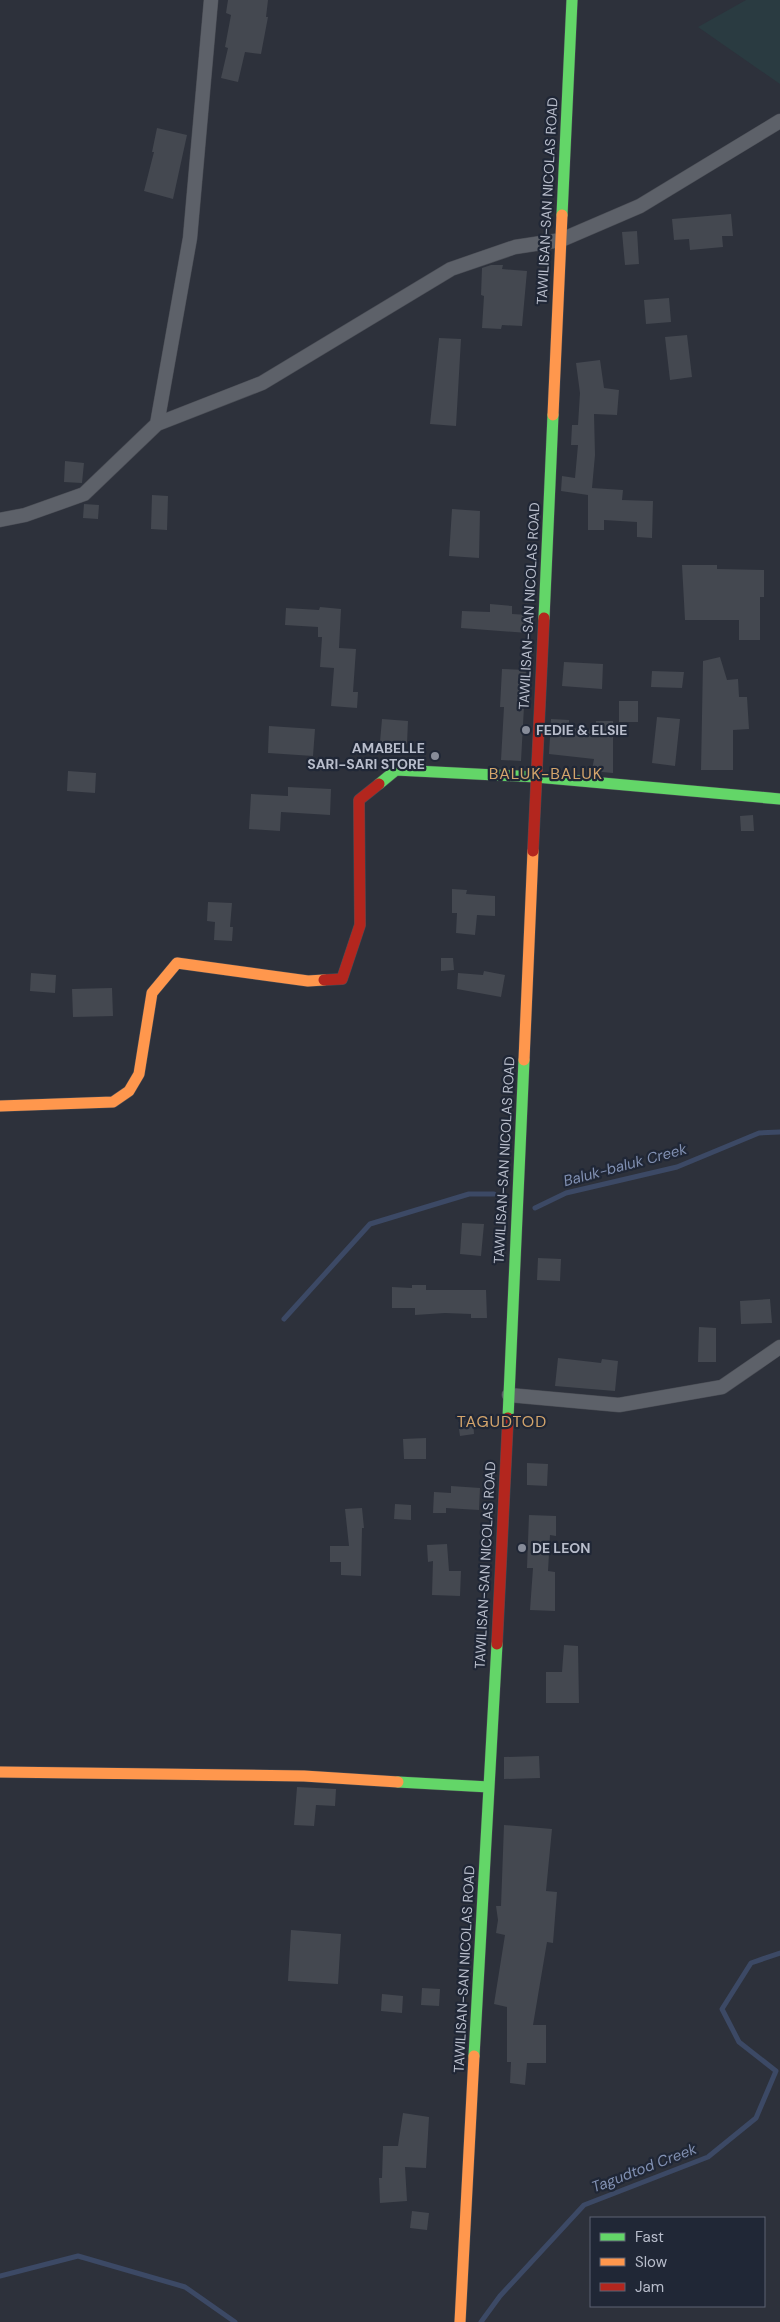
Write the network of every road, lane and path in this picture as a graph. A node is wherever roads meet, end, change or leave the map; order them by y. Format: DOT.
graph roads {
  1 [pos="211,0"];
  2 [pos="572,0"];
  3 [pos="780,121"];
  4 [pos="561,240"];
  5 [pos="157,424"];
  6 [pos="0,520"];
  7 [pos="536,777"];
  8 [pos="780,799"];
  9 [pos="0,1106"];
  10 [pos="780,1347"];
  11 [pos="509,1395"];
  12 [pos="0,1772"];
  13 [pos="489,1787"];
  14 [pos="460,2317"];
  1 -- 5 [label="street"];
  2 -- 4 [label="main road, TAWILISAN-SAN NICOLAS ROAD"];
  3 -- 4 [label="street"];
  4 -- 5 [label="street"];
  4 -- 7 [label="main road, TAWILISAN-SAN NICOLAS ROAD"];
  5 -- 6 [label="street"];
  7 -- 8 [label="main road"];
  7 -- 9 [label="main road"];
  7 -- 11 [label="main road, TAWILISAN-SAN NICOLAS ROAD"];
  10 -- 11 [label="street"];
  11 -- 13 [label="main road, TAWILISAN-SAN NICOLAS ROAD"];
  12 -- 13 [label="main road"];
  13 -- 14 [label="main road, TAWILISAN-SAN NICOLAS ROAD"];
}
